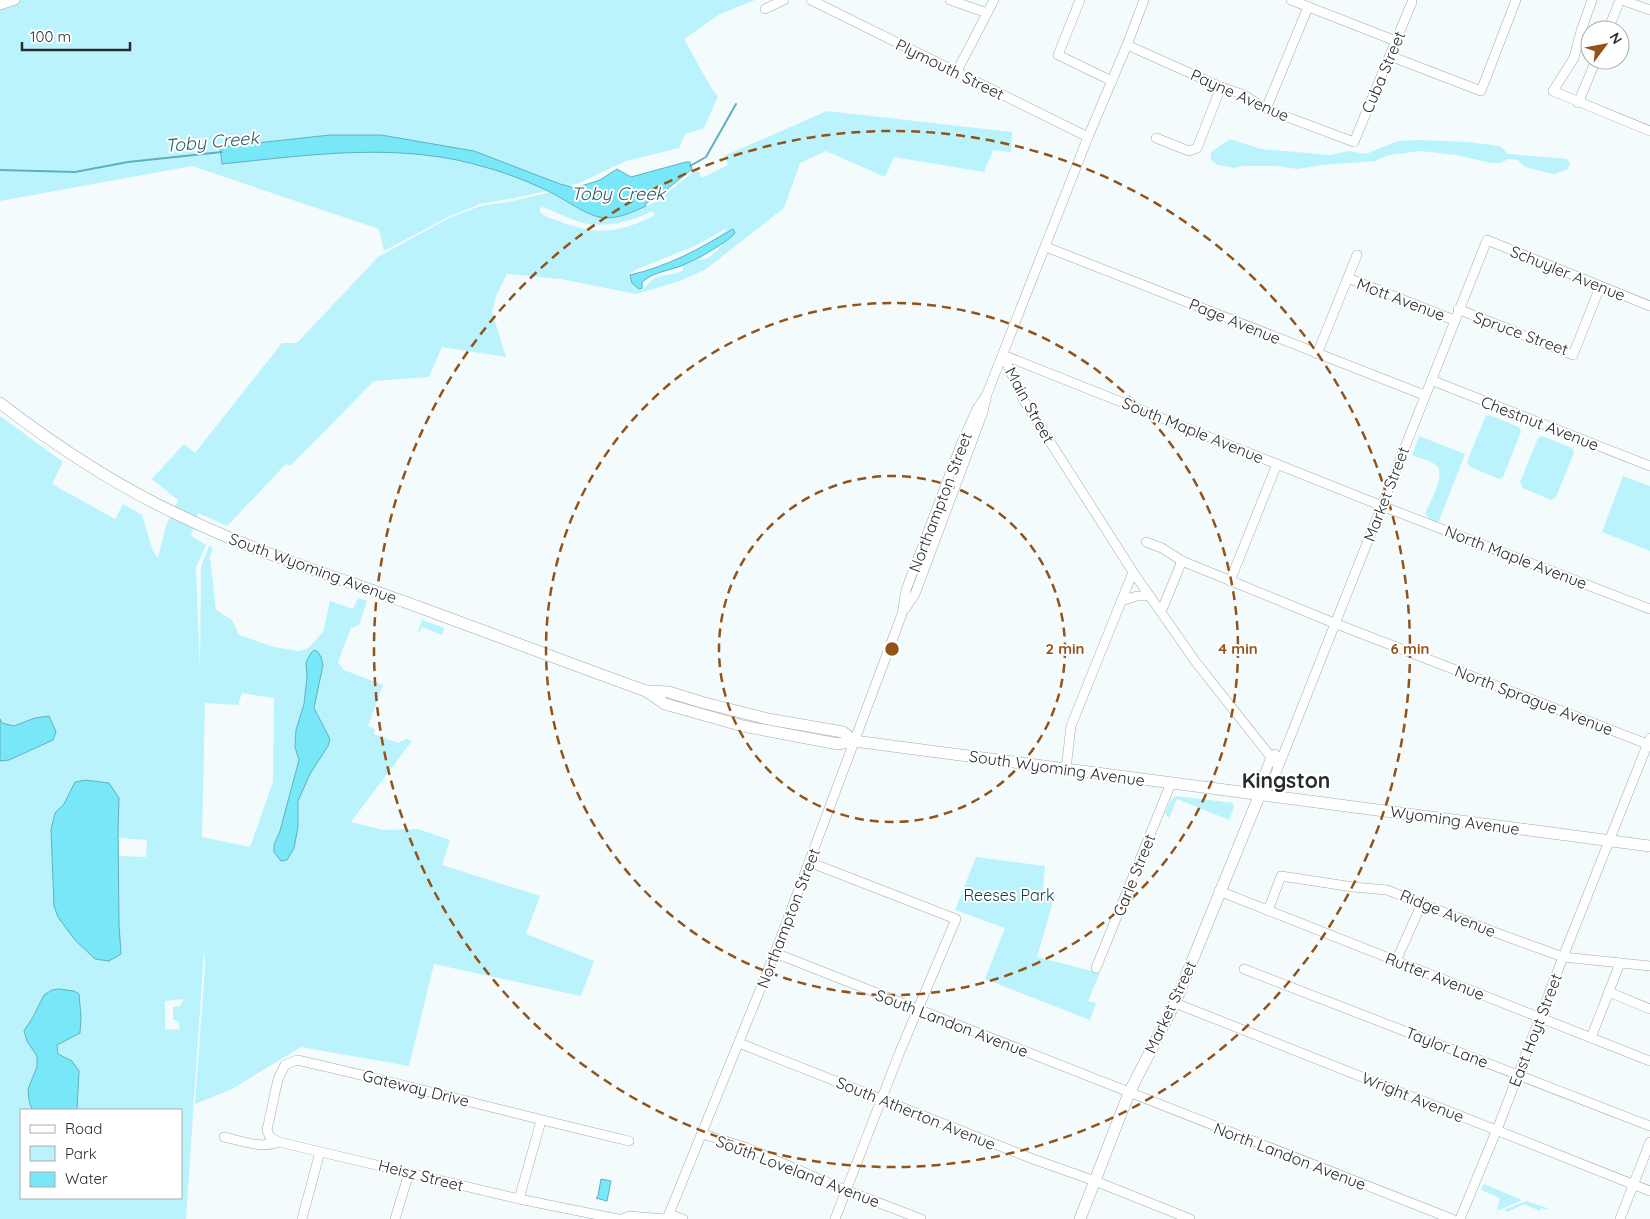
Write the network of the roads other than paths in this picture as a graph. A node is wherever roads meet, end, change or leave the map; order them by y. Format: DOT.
graph roads {
  1 [pos="15,0"];
  2 [pos="784,0"];
  3 [pos="811,0"];
  4 [pos="950,0"];
  5 [pos="994,0"];
  6 [pos="1080,0"];
  7 [pos="1144,0"];
  8 [pos="1291,0"];
  9 [pos="1516,0"];
  10 [pos="1592,0"];
  11 [pos="1621,0"];
  12 [pos="1412,2"];
  13 [pos="0,5"];
  14 [pos="1308,8"];
  15 [pos="765,9"];
  16 [pos="1650,10"];
  17 [pos="987,13"];
  18 [pos="1612,20"];
  19 [pos="1396,41"];
  20 [pos="1127,45"];
  21 [pos="1390,56"];
  22 [pos="1592,70"];
  23 [pos="956,73"];
  24 [pos="1112,81"];
  25 [pos="1221,87"];
  26 [pos="1578,102"];
  27 [pos="1266,109"];
  28 [pos="1650,131"];
  29 [pos="1088,137"];
  30 [pos="1156,138"];
  31 [pos="1354,142"];
  32 [pos="1487,240"];
  33 [pos="1046,247"];
  34 [pos="1358,255"];
  35 [pos="1348,278"];
  36 [pos="1600,287"];
  37 [pos="1650,306"];
  38 [pos="1458,309"];
  39 [pos="1454,320"];
  40 [pos="1318,354"];
  41 [pos="1003,355"];
  42 [pos="1431,380"];
  43 [pos="1424,396"];
  44 [pos="0,403"];
  45 [pos="1277,464"];
  46 [pos="1650,466"];
  47 [pos="1382,506"];
  48 [pos="1146,542"];
  49 [pos="1182,562"];
  50 [pos="1133,572"];
  51 [pos="1230,580"];
  52 [pos="1150,596"];
  53 [pos="1121,601"];
  54 [pos="1650,609"];
  55 [pos="1161,612"];
  56 [pos="1334,623"];
  57 [pos="854,741"];
  58 [pos="1649,742"];
  59 [pos="1285,748"];
  60 [pos="1271,757"];
  61 [pos="1278,766"];
  62 [pos="1066,769"];
  63 [pos="1171,783"];
  64 [pos="1260,794"];
  65 [pos="1609,840"];
  66 [pos="1650,846"];
  67 [pos="810,862"];
  68 [pos="1219,891"];
  69 [pos="1422,902"];
  70 [pos="1268,911"];
  71 [pos="775,953"];
  72 [pos="1563,957"];
  73 [pos="1396,961"];
  74 [pos="1620,963"];
  75 [pos="1650,966"];
  76 [pos="1096,968"];
  77 [pos="1244,969"];
  78 [pos="1609,992"];
  79 [pos="1175,1003"];
  80 [pos="918,1009"];
  81 [pos="1650,1009"];
  82 [pos="1540,1018"];
  83 [pos="1591,1038"];
  84 [pos="739,1043"];
  85 [pos="1650,1061"];
  86 [pos="1518,1074"];
  87 [pos="1128,1093"];
  88 [pos="882,1099"];
  89 [pos="541,1120"];
  90 [pos="1650,1126"];
  91 [pos="1496,1130"];
  92 [pos="702,1134"];
  93 [pos="224,1137"];
  94 [pos="629,1141"];
  95 [pos="279,1142"];
  96 [pos="1650,1142"];
  97 [pos="320,1152"];
  98 [pos="409,1173"];
  99 [pos="1095,1181"];
  100 [pos="1634,1185"];
  101 [pos="846,1190"];
  102 [pos="1650,1191"];
  103 [pos="519,1199"];
  104 [pos="667,1217"];
  105 [pos="302,1219"];
  106 [pos="395,1219"];
  107 [pos="619,1219"];
  108 [pos="683,1219"];
  109 [pos="835,1219"];
  110 [pos="921,1219"];
  111 [pos="1080,1219"];
  112 [pos="1190,1219"];
  113 [pos="1452,1219"];
  114 [pos="1460,1219"];
  115 [pos="1620,1219"];
  1 -- 13 [label="street"];
  2 -- 15 [label="street"];
  3 -- 23 [label="street, Plymouth Street"];
  4 -- 17 [label="street"];
  5 -- 17 [label="street"];
  6 -- 24 [label="street"];
  7 -- 20 [label="street, Main Street"];
  8 -- 14 [label="street"];
  9 -- 21 [label="street"];
  10 -- 26 [label="street"];
  11 -- 16 [label="street"];
  11 -- 18 [label="street"];
  12 -- 19 [label="street, Cuba Street"];
  14 -- 19 [label="street"];
  14 -- 27 [label="street"];
  17 -- 23 [label="street"];
  19 -- 21 [label="street, Cuba Street"];
  20 -- 24 [label="street, Main Street"];
  20 -- 25 [label="street, Payne Avenue"];
  21 -- 31 [label="street, Cuba Street"];
  22 -- 26 [label="street"];
  23 -- 29 [label="street, Plymouth Street"];
  24 -- 29 [label="street, Main Street"];
  25 -- 27 [label="street, Payne Avenue"];
  25 -- 30 [label="street"];
  26 -- 28 [label="street"];
  27 -- 31 [label="street, Payne Avenue"];
  29 -- 33 [label="street, Main Street"];
  32 -- 36 [label="street, Schuyler Avenue"];
  32 -- 38 [label="street, Market Street"];
  33 -- 40 [label="street, Page Avenue"];
  33 -- 41 [label="street, Main Street"];
  34 -- 35 [label="street"];
  35 -- 39 [label="street, Mott Avenue"];
  35 -- 40 [label="street"];
  36 -- 37 [label="street, Schuyler Avenue"];
  36 -- 38 [label="street, Spruce Street"];
  38 -- 39 [label="street, Market Street"];
  39 -- 42 [label="street, Market Street"];
  40 -- 43 [label="street, Page Avenue"];
  41 -- 45 [label="street, South Maple Avenue"];
  41 -- 50 [label="street, Main Street"];
  41 -- 57 [label="street, Northampton Street"];
  42 -- 43 [label="street, Market Street"];
  42 -- 46 [label="street, Chestnut Avenue"];
  43 -- 47 [label="street, Market Street"];
  44 -- 57 [label="main road, South Wyoming Avenue"];
  45 -- 47 [label="street, South Maple Avenue"];
  45 -- 51 [label="street"];
  47 -- 54 [label="street, North Maple Avenue"];
  47 -- 56 [label="street, Market Street"];
  48 -- 49 [label="street"];
  49 -- 51 [label="street, North Sprague Avenue"];
  49 -- 55 [label="street"];
  50 -- 52 [label="street, Main Street"];
  50 -- 53 [label="street"];
  51 -- 56 [label="street, North Sprague Avenue"];
  52 -- 53 [label="street"];
  52 -- 55 [label="street, Main Street"];
  53 -- 62 [label="street"];
  55 -- 60 [label="street, Main Street"];
  56 -- 58 [label="street, North Sprague Avenue"];
  56 -- 59 [label="street, Market Street"];
  57 -- 62 [label="main road, South Wyoming Avenue"];
  57 -- 67 [label="street, Northampton Street"];
  58 -- 65 [label="street, East Hoyt Street"];
  59 -- 60 [label="street"];
  59 -- 61 [label="street, Market Street"];
  60 -- 61 [label="street, Main Street"];
  60 -- 64 [label="street, Market Street"];
  61 -- 64 [label="street, Market Street"];
  62 -- 63 [label="main road, South Wyoming Avenue"];
  63 -- 64 [label="main road, South Wyoming Avenue"];
  63 -- 76 [label="street, Carle Street"];
  64 -- 65 [label="main road, Wyoming Avenue"];
  64 -- 68 [label="main road, Market Street"];
  65 -- 66 [label="main road, Wyoming Avenue"];
  65 -- 72 [label="street, East Hoyt Street"];
  67 -- 71 [label="street, Northampton Street"];
  67 -- 80 [label="street"];
  68 -- 70 [label="street, Rutter Avenue"];
  68 -- 79 [label="main road, Market Street"];
  69 -- 70 [label="street, Ridge Avenue"];
  69 -- 72 [label="street, Ridge Avenue"];
  69 -- 73 [label="street"];
  70 -- 73 [label="street, Rutter Avenue"];
  71 -- 80 [label="street, South Landon Avenue"];
  71 -- 84 [label="street, Northampton Street"];
  72 -- 74 [label="street, Ridge Avenue"];
  72 -- 82 [label="street, East Hoyt Street"];
  73 -- 82 [label="street, Rutter Avenue"];
  74 -- 75 [label="street, Ridge Avenue"];
  74 -- 78 [label="street"];
  77 -- 86 [label="street, Taylor Lane"];
  78 -- 81 [label="street"];
  78 -- 83 [label="street"];
  79 -- 87 [label="main road, Market Street"];
  79 -- 91 [label="street, Wright Avenue"];
  80 -- 87 [label="street, South Landon Avenue"];
  80 -- 88 [label="street"];
  82 -- 83 [label="street, Rutter Avenue"];
  82 -- 86 [label="street, East Hoyt Street"];
  83 -- 85 [label="street, Rutter Avenue"];
  84 -- 88 [label="street, South Atherton Avenue"];
  84 -- 92 [label="street, Northampton Street"];
  86 -- 90 [label="street, Taylor Lane"];
  86 -- 91 [label="street, East Hoyt Street"];
  87 -- 99 [label="main road, Market Street"];
  87 -- 113 [label="street, North Landon Avenue"];
  88 -- 99 [label="street, South Atherton Avenue"];
  88 -- 101 [label="street"];
  89 -- 94 [label="street, Gateway Drive"];
  89 -- 95 [label="street, Gateway Drive"];
  89 -- 103 [label="street"];
  91 -- 100 [label="street, Wright Avenue"];
  91 -- 114 [label="street, East Hoyt Street"];
  92 -- 101 [label="street, South Loveland Avenue"];
  92 -- 104 [label="street, Northampton Street"];
  93 -- 95 [label="street, Heisz Street"];
  95 -- 97 [label="street, Heisz Street"];
  96 -- 100 [label="street"];
  97 -- 98 [label="street, Heisz Street"];
  97 -- 105 [label="street"];
  98 -- 103 [label="street, Heisz Street"];
  98 -- 106 [label="street"];
  99 -- 111 [label="main road, Market Street"];
  99 -- 112 [label="street, South Atherton Avenue"];
  100 -- 102 [label="street, Wright Avenue"];
  100 -- 115 [label="street"];
  101 -- 109 [label="street"];
  101 -- 110 [label="street, South Loveland Avenue"];
  103 -- 107 [label="street, Heisz Street"];
  104 -- 107 [label="street, Heisz Street"];
  104 -- 108 [label="street, Heisz Street"];
}
